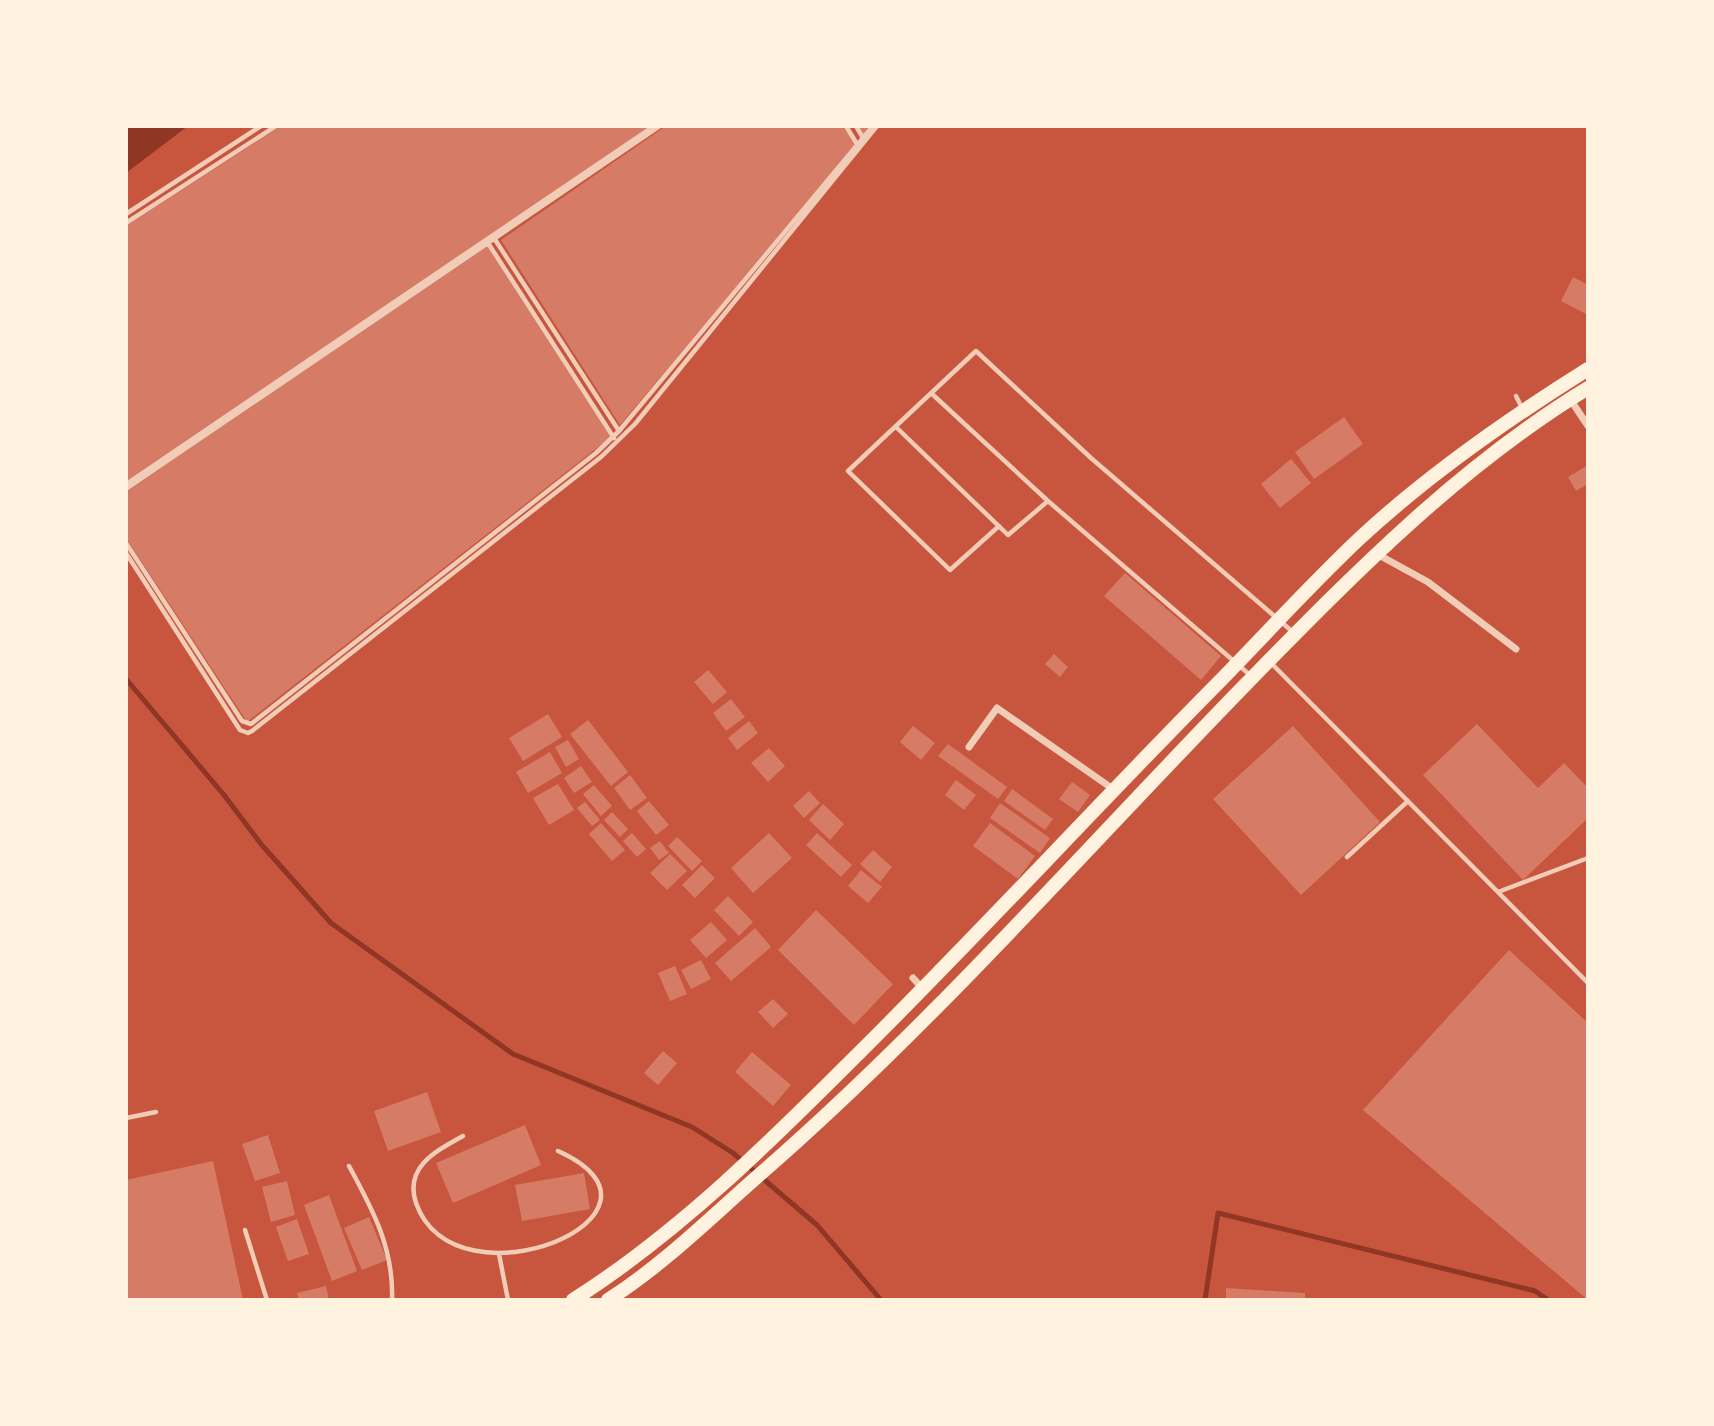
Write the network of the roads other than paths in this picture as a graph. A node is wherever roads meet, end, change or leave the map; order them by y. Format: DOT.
graph roads {
  1 [pos="261,126"];
  2 [pos="276,126"];
  3 [pos="654,126"];
  4 [pos="660,126"];
  5 [pos="846,126"];
  6 [pos="856,126"];
  7 [pos="875,126"];
  8 [pos="863,138"];
  9 [pos="859,146"];
  10 [pos="126,214"];
  11 [pos="126,223"];
  12 [pos="493,237"];
  13 [pos="487,241"];
  14 [pos="1588,369"];
  15 [pos="1588,388"];
  16 [pos="931,393"];
  17 [pos="1516,396"];
  18 [pos="1570,399"];
  19 [pos="1524,412"];
  20 [pos="1588,426"];
  21 [pos="896,427"];
  22 [pos="619,431"];
  23 [pos="615,439"];
  24 [pos="126,486"];
  25 [pos="1048,501"];
  26 [pos="999,526"];
  27 [pos="126,542"];
  28 [pos="126,553"];
  29 [pos="1377,553"];
  30 [pos="1278,620"];
  31 [pos="1295,634"];
  32 [pos="1516,649"];
  33 [pos="1269,660"];
  34 [pos="1238,662"];
  35 [pos="1253,677"];
  36 [pos="969,747"];
  37 [pos="1113,789"];
  38 [pos="1408,801"];
  39 [pos="1132,803"];
  40 [pos="1347,857"];
  41 [pos="1588,858"];
  42 [pos="1498,892"];
  43 [pos="1006,905"];
  44 [pos="1021,920"];
  45 [pos="1588,983"];
  46 [pos="156,1112"];
  47 [pos="126,1118"];
  48 [pos="463,1136"];
  49 [pos="558,1151"];
  50 [pos="349,1167"];
  51 [pos="245,1230"];
  52 [pos="499,1254"];
  53 [pos="267,1300"];
  54 [pos="392,1300"];
  55 [pos="508,1300"];
  56 [pos="573,1300"];
  57 [pos="608,1300"];
  1 -- 10 [label="lane"];
  2 -- 11 [label="lane"];
  3 -- 12 [label="lane"];
  4 -- 12 [label="lane"];
  5 -- 9 [label="lane"];
  6 -- 8 [label="lane"];
  7 -- 8 [label="lane"];
  7 -- 9 [label="lane"];
  8 -- 9 [label="lane"];
  9 -- 22 [label="lane"];
  9 -- 23 [label="lane"];
  12 -- 13 [label="lane"];
  12 -- 22 [label="lane"];
  13 -- 23 [label="lane"];
  13 -- 24 [label="lane"];
  14 -- 19 [label="highway"];
  15 -- 18 [label="highway"];
  16 -- 21 [label="lane"];
  16 -- 25 [label="lane"];
  16 -- 30 [label="lane"];
  17 -- 19 [label="lane"];
  18 -- 20 [label="street"];
  18 -- 29 [label="highway"];
  19 -- 30 [label="highway"];
  21 -- 26 [label="lane"];
  21 -- 26 [label="lane"];
  22 -- 23 [label="lane"];
  23 -- 27 [label="lane"];
  23 -- 28 [label="lane"];
  25 -- 26 [label="lane"];
  25 -- 34 [label="lane"];
  29 -- 31 [label="highway"];
  29 -- 32 [label="street"];
  30 -- 31 [label="lane"];
  30 -- 34 [label="highway"];
  31 -- 33 [label="highway"];
  33 -- 35 [label="highway"];
  33 -- 38 [label="lane"];
  34 -- 35 [label="lane"];
  34 -- 37 [label="highway"];
  35 -- 39 [label="highway"];
  36 -- 37 [label="street"];
  37 -- 39 [label="highway"];
  37 -- 43 [label="highway"];
  38 -- 40 [label="lane"];
  38 -- 42 [label="lane"];
  39 -- 44 [label="highway"];
  41 -- 42 [label="lane"];
  42 -- 45 [label="lane"];
  43 -- 44 [label="highway"];
  43 -- 56 [label="highway"];
  44 -- 57 [label="highway"];
  46 -- 47 [label="lane"];
  48 -- 52 [label="lane"];
  49 -- 52 [label="lane"];
  50 -- 54 [label="lane"];
  51 -- 53 [label="lane"];
  52 -- 55 [label="lane"];
}
